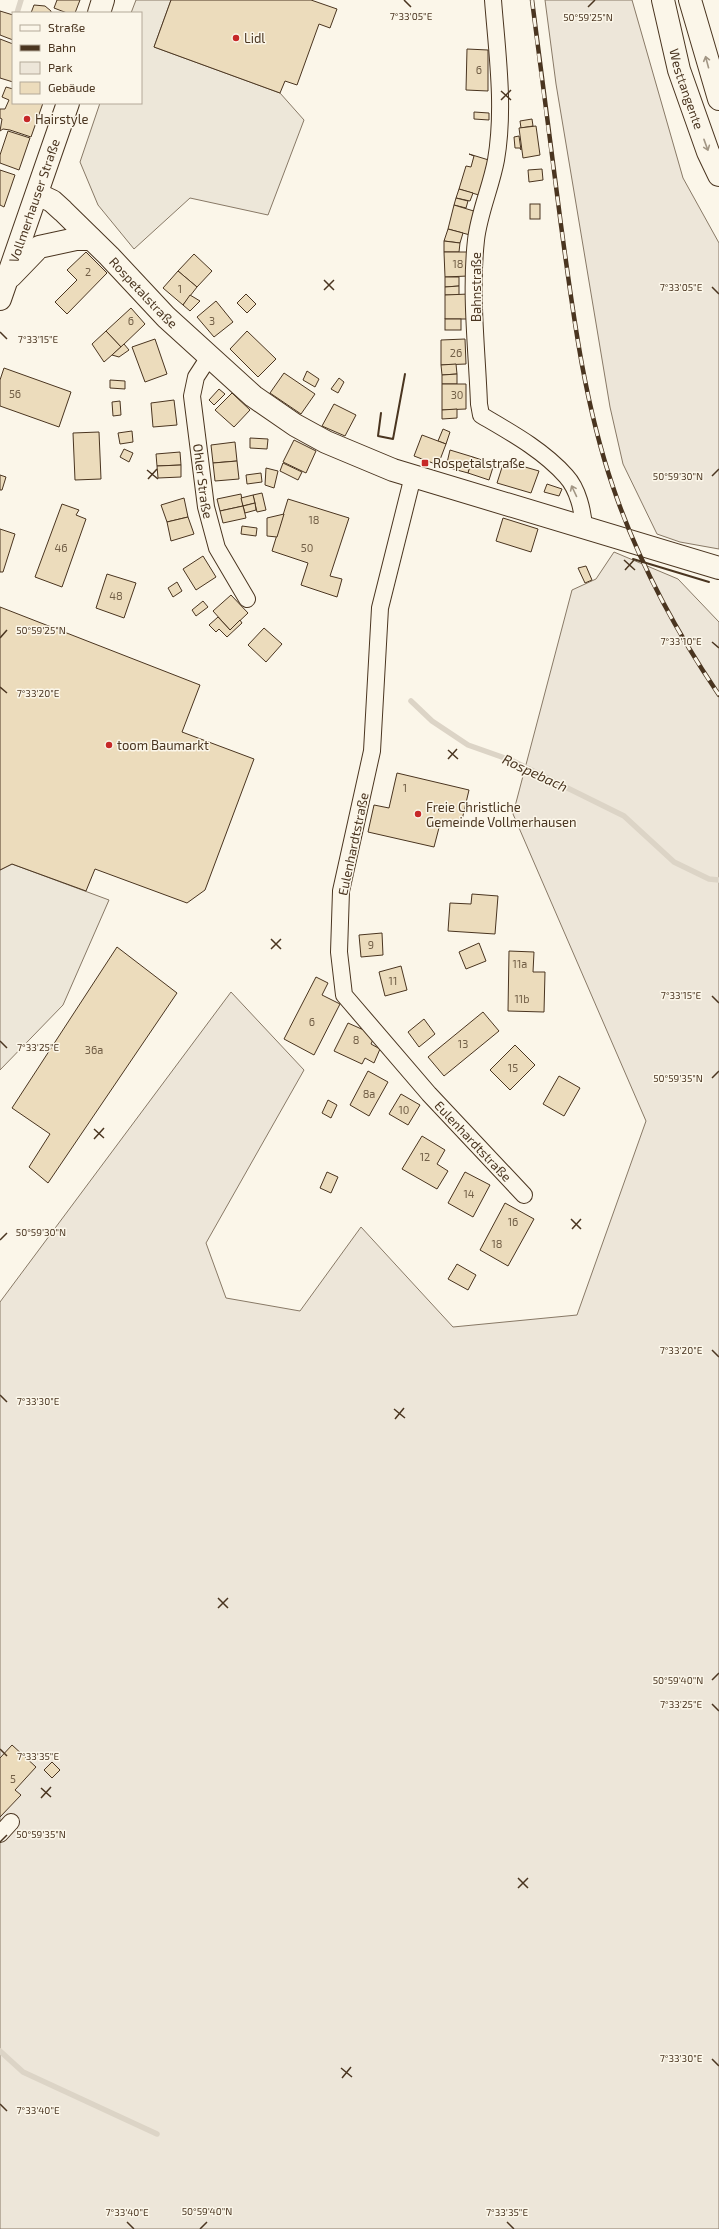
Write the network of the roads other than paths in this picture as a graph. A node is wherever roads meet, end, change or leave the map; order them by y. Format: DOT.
graph roads {
  1 [pos="103,0"];
  2 [pos="493,0"];
  3 [pos="663,0"];
  4 [pos="690,0"];
  5 [pos="99,12"];
  6 [pos="719,99"];
  7 [pos="68,104"];
  8 [pos="719,175"];
  9 [pos="37,194"];
  10 [pos="91,239"];
  11 [pos="4,289"];
  12 [pos="209,357"];
  13 [pos="413,476"];
  14 [pos="584,528"];
  15 [pos="719,568"];
  16 [pos="247,599"];
  17 [pos="524,1196"];
  18 [pos="12,1822"];
  19 [pos="0,1834"];
  1 -- 5 [label="main road"];
  14 -- 2 [label="street, Bahnstraße, one-way"];
  3 -- 8 [label="main road, Westtangente, one-way"];
  6 -- 4 [label="main road, Westtangente, one-way"];
  7 -- 9 [label="main road, Vollmerhauser Straße"];
  9 -- 10 [label="main road, Rospetalstraße"];
  9 -- 11 [label="main road, Vollmerhauser Straße"];
  10 -- 11 [label="main road"];
  10 -- 12 [label="main road, Rospetalstraße"];
  12 -- 13 [label="main road, Rospetalstraße"];
  12 -- 16 [label="street, Ohler Straße"];
  13 -- 14 [label="main road, Rospetalstraße"];
  13 -- 17 [label="street, Eulenhardtstraße"];
  14 -- 15 [label="main road, Rospetalstraße"];
  18 -- 19 [label="street"];
}
